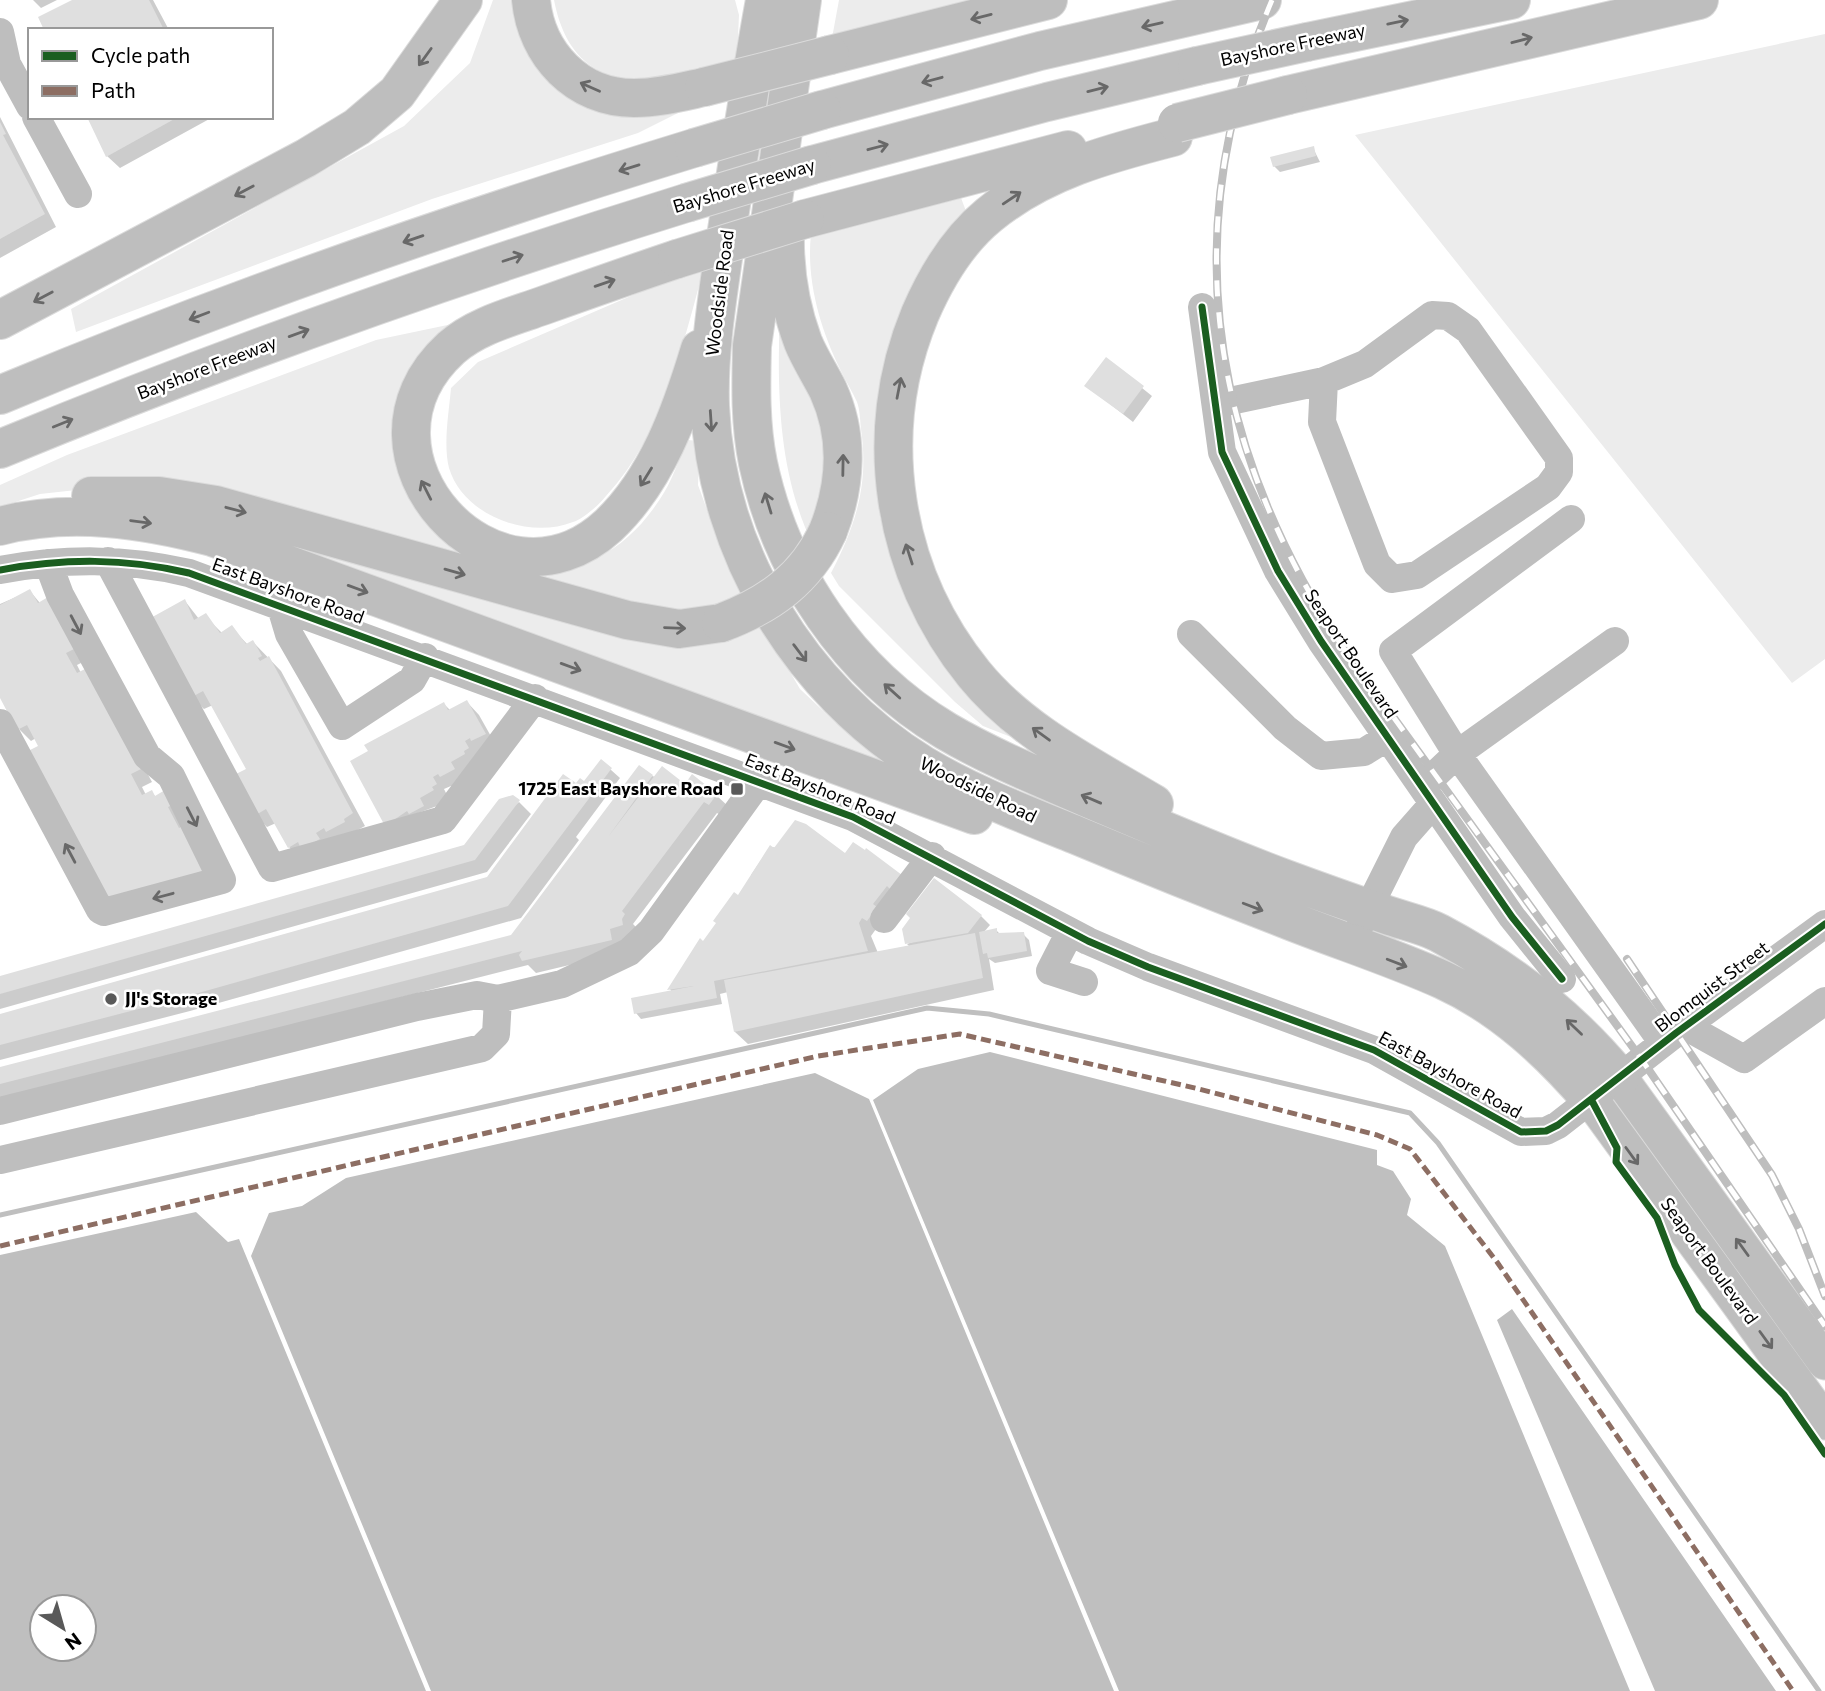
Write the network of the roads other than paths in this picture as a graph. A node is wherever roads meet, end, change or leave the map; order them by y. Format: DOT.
graph roads {
  1 [pos="463,0"];
  2 [pos="531,0"];
  3 [pos="744,0"];
  4 [pos="765,0"];
  5 [pos="802,0"];
  6 [pos="1048,0"];
  7 [pos="1262,0"];
  8 [pos="1511,0"];
  9 [pos="1699,0"];
  10 [pos="0,32"];
  11 [pos="813,50"];
  12 [pos="749,87"];
  13 [pos="28,102"];
  14 [pos="37,119"];
  15 [pos="1175,130"];
  16 [pos="78,194"];
  17 [pos="724,256"];
  18 [pos="1202,307"];
  19 [pos="0,320"];
  20 [pos="1324,381"];
  21 [pos="0,395"];
  22 [pos="1216,404"];
  23 [pos="0,449"];
  24 [pos="0,515"];
  25 [pos="1571,519"];
  26 [pos="0,526"];
  27 [pos="108,561"];
  28 [pos="48,563"];
  29 [pos="0,570"];
  30 [pos="281,604"];
  31 [pos="1191,634"];
  32 [pos="1615,640"];
  33 [pos="425,657"];
  34 [pos="536,698"];
  35 [pos="0,723"];
  36 [pos="1388,737"];
  37 [pos="1457,754"];
  38 [pos="760,780"];
  39 [pos="1428,796"];
  40 [pos="932,856"];
  41 [pos="1189,882"];
  42 [pos="1313,889"];
  43 [pos="1367,908"];
  44 [pos="884,919"];
  45 [pos="1824,927"];
  46 [pos="1070,932"];
  47 [pos="1352,946"];
  48 [pos="1562,979"];
  49 [pos="1084,982"];
  50 [pos="498,999"];
  51 [pos="1825,1001"];
  52 [pos="1685,1026"];
  53 [pos="1663,1043"];
  54 [pos="1606,1089"];
  55 [pos="0,1111"];
  56 [pos="0,1160"];
  57 [pos="1825,1362"];
  58 [pos="1825,1422"];
  1 -- 19 [label="highway, one-way"];
  11 -- 2 [label="highway, one-way, bridge"];
  3 -- 12 [label="highway"];
  4 -- 12 [label="highway, Woodside Road"];
  5 -- 11 [label="highway, Woodside Road"];
  6 -- 11 [label="highway, one-way"];
  7 -- 21 [label="highway, one-way, bridge"];
  23 -- 8 [label="highway, Bayshore Freeway, one-way, bridge"];
  15 -- 9 [label="highway, one-way, bridge"];
  10 -- 13 [label="street"];
  24 -- 11 [label="highway, one-way, bridge"];
  42 -- 11 [label="highway, Woodside Road, one-way"];
  12 -- 17 [label="highway, Woodside Road"];
  14 -- 16 [label="street"];
  17 -- 15 [label="highway, one-way, bridge"];
  42 -- 15 [label="highway, one-way"];
  17 -- 41 [label="highway, Woodside Road, one-way"];
  18 -- 22 [label="street, Seaport Boulevard"];
  20 -- 20 [label="street"];
  20 -- 22 [label="street"];
  22 -- 36 [label="street, Seaport Boulevard"];
  25 -- 37 [label="street"];
  26 -- 41 [label="highway, one-way"];
  27 -- 28 [label="street, East Bayshore Road"];
  27 -- 30 [label="street, East Bayshore Road"];
  27 -- 34 [label="street"];
  28 -- 29 [label="street, East Bayshore Road"];
  28 -- 35 [label="street, one-way"];
  30 -- 33 [label="street, East Bayshore Road"];
  30 -- 33 [label="street"];
  31 -- 36 [label="street"];
  32 -- 37 [label="street"];
  33 -- 34 [label="street, East Bayshore Road"];
  34 -- 38 [label="street, East Bayshore Road"];
  36 -- 39 [label="street, Seaport Boulevard"];
  37 -- 39 [label="street"];
  37 -- 53 [label="street"];
  38 -- 40 [label="street, East Bayshore Road"];
  38 -- 50 [label="street"];
  39 -- 43 [label="street"];
  39 -- 48 [label="street, Seaport Boulevard"];
  40 -- 44 [label="street"];
  40 -- 46 [label="street, East Bayshore Road"];
  41 -- 47 [label="highway, Woodside Road, one-way"];
  42 -- 43 [label="highway, Woodside Road"];
  43 -- 47 [label="street"];
  54 -- 43 [label="highway, Woodside Road, one-way"];
  45 -- 52 [label="street, Blomquist Street"];
  46 -- 49 [label="street"];
  46 -- 54 [label="street, East Bayshore Road"];
  47 -- 54 [label="highway, Woodside Road, one-way"];
  50 -- 55 [label="street"];
  50 -- 56 [label="street"];
  51 -- 52 [label="street"];
  52 -- 53 [label="street, Blomquist Street"];
  53 -- 54 [label="street, Blomquist Street"];
  57 -- 54 [label="main road, Seaport Boulevard, one-way"];
  54 -- 58 [label="main road, Seaport Boulevard, one-way"];
}
